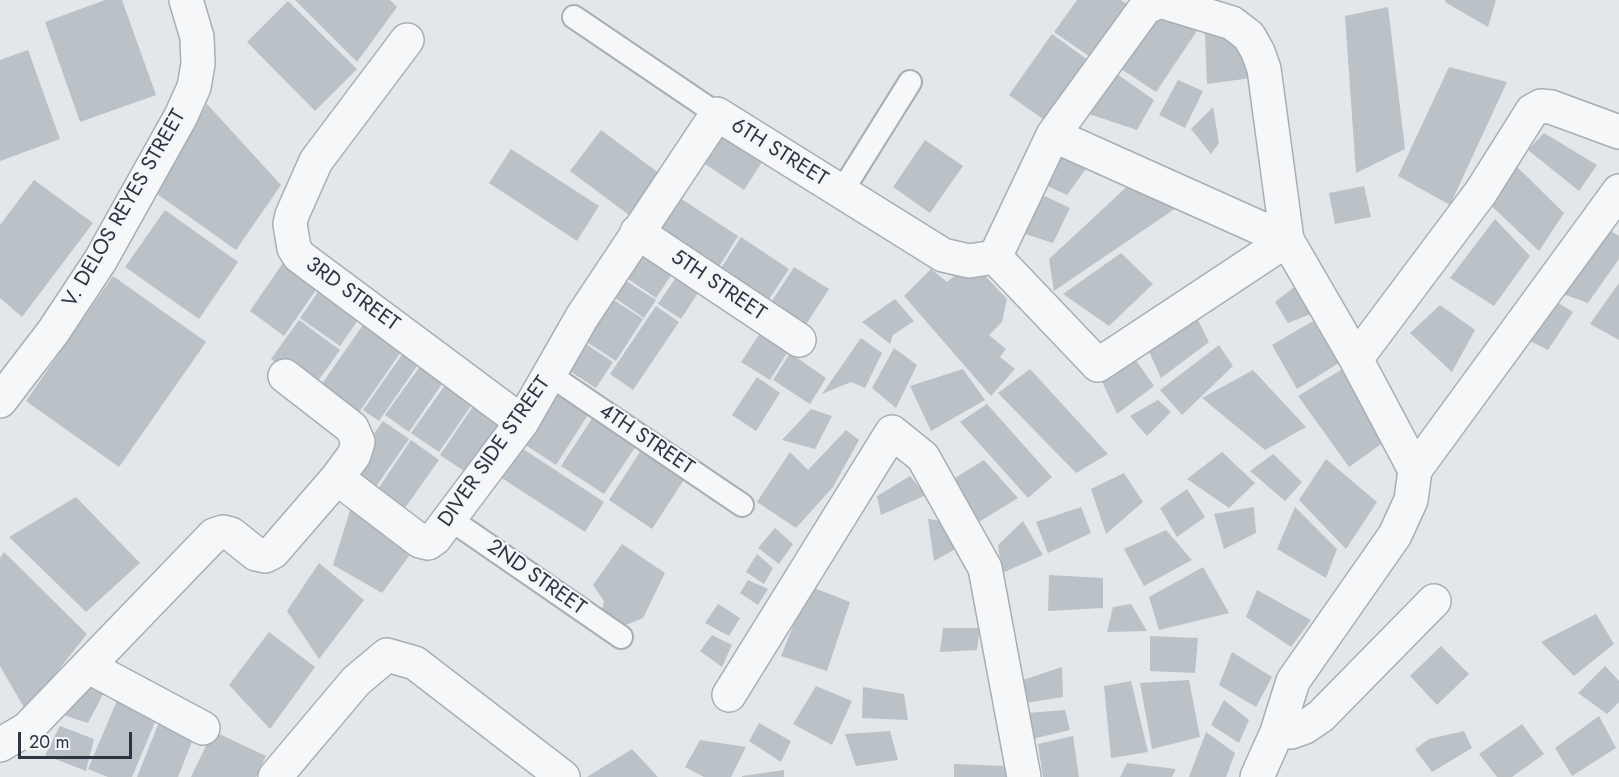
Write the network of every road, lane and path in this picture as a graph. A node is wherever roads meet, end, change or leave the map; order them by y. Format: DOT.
graph roads {
  1 [pos="186,0"];
  2 [pos="574,17"];
  3 [pos="407,40"];
  4 [pos="910,82"];
  5 [pos="717,114"];
  6 [pos="1619,132"];
  7 [pos="1053,135"];
  8 [pos="1619,190"];
  9 [pos="842,192"];
  10 [pos="637,232"];
  11 [pos="1287,240"];
  12 [pos="995,257"];
  13 [pos="799,340"];
  14 [pos="1356,359"];
  15 [pos="550,375"];
  16 [pos="285,376"];
  17 [pos="0,401"];
  18 [pos="522,422"];
  19 [pos="1415,470"];
  20 [pos="337,478"];
  21 [pos="742,505"];
  22 [pos="450,519"];
  23 [pos="1434,601"];
  24 [pos="621,637"];
  25 [pos="89,667"];
  26 [pos="729,695"];
  27 [pos="203,728"];
  28 [pos="1277,732"];
  29 [pos="0,746"];
  30 [pos="275,777"];
  31 [pos="563,777"];
  32 [pos="1024,777"];
  33 [pos="1257,777"];
  1 -- 17 [label="street, V. DELOS REYES STREET"];
  2 -- 5 [label="lane, 6TH STREET"];
  3 -- 18 [label="street, 3RD STREET"];
  4 -- 9 [label="lane"];
  5 -- 9 [label="street, 6TH STREET"];
  5 -- 10 [label="street, DIVER SIDE STREET"];
  6 -- 14 [label="street"];
  7 -- 11 [label="street"];
  7 -- 11 [label="street"];
  7 -- 12 [label="street"];
  8 -- 19 [label="street"];
  9 -- 12 [label="street, 6TH STREET"];
  10 -- 13 [label="street, 5TH STREET"];
  10 -- 15 [label="street, DIVER SIDE STREET"];
  11 -- 12 [label="street"];
  11 -- 14 [label="street"];
  14 -- 19 [label="street"];
  15 -- 18 [label="street, DIVER SIDE STREET"];
  15 -- 21 [label="lane, 4TH STREET"];
  16 -- 20 [label="street"];
  18 -- 22 [label="street, DIVER SIDE STREET"];
  19 -- 28 [label="street"];
  20 -- 22 [label="street, DIVER SIDE STREET"];
  20 -- 25 [label="street"];
  22 -- 24 [label="lane, 2ND STREET"];
  23 -- 28 [label="street"];
  25 -- 27 [label="street"];
  25 -- 29 [label="street"];
  26 -- 32 [label="street"];
  28 -- 33 [label="street"];
  30 -- 31 [label="street"];
}
